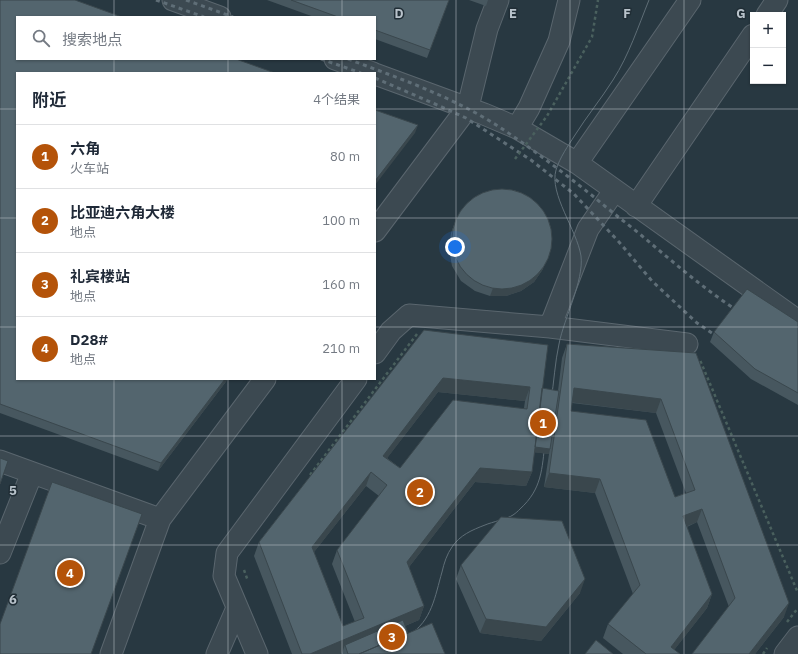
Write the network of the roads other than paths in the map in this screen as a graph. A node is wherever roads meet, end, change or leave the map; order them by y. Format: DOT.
graph roads {
  1 [pos="173,0"];
  2 [pos="498,0"];
  3 [pos="569,0"];
  4 [pos="690,0"];
  5 [pos="777,0"];
  6 [pos="769,12"];
  7 [pos="217,16"];
  8 [pos="750,39"];
  9 [pos="338,60"];
  10 [pos="371,72"];
  11 [pos="376,74"];
  12 [pos="468,107"];
  13 [pos="517,128"];
  14 [pos="576,163"];
  15 [pos="614,191"];
  16 [pos="636,206"];
  17 [pos="376,230"];
  18 [pos="798,322"];
  19 [pos="550,327"];
  20 [pos="376,352"];
  21 [pos="690,352"];
  22 [pos="264,380"];
  23 [pos="355,380"];
  24 [pos="0,461"];
  25 [pos="32,472"];
  26 [pos="160,519"];
  27 [pos="0,553"];
  28 [pos="237,608"];
  29 [pos="798,636"];
  30 [pos="111,654"];
  31 [pos="217,654"];
  32 [pos="257,654"];
  33 [pos="785,654"];
  1 -- 7 [label="street"];
  2 -- 12 [label="street"];
  3 -- 13 [label="street"];
  4 -- 14 [label="street"];
  5 -- 6 [label="street"];
  8 -- 16 [label="street"];
  9 -- 10 [label="street"];
  11 -- 12 [label="street"];
  12 -- 13 [label="street"];
  12 -- 17 [label="street"];
  13 -- 14 [label="street"];
  14 -- 15 [label="street"];
  15 -- 16 [label="street"];
  15 -- 19 [label="street"];
  16 -- 18 [label="street"];
  19 -- 20 [label="street"];
  19 -- 21 [label="street"];
  22 -- 26 [label="street"];
  23 -- 28 [label="street"];
  24 -- 25 [label="street"];
  25 -- 26 [label="street"];
  25 -- 27 [label="street"];
  26 -- 30 [label="street"];
  28 -- 31 [label="street"];
  28 -- 32 [label="street"];
  29 -- 33 [label="street"];
}
